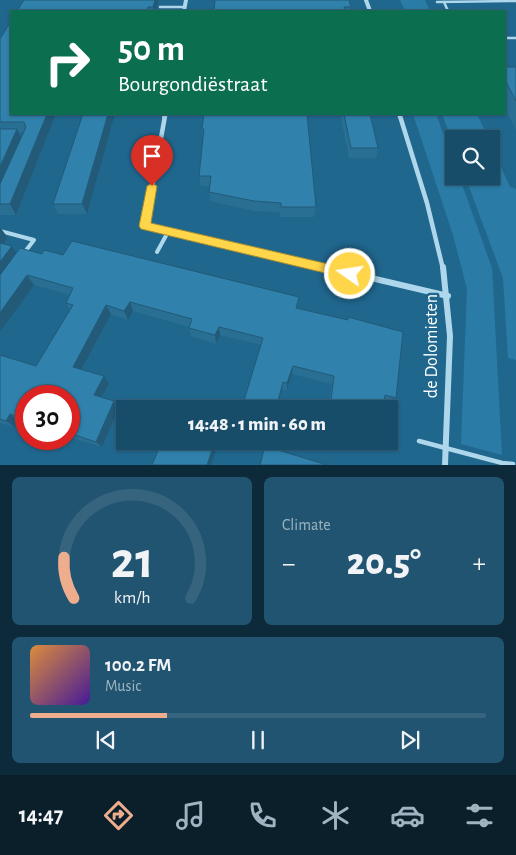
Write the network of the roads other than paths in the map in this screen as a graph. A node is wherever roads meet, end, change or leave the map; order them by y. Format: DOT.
graph roads {
  1 [pos="186,0"];
  2 [pos="516,1"];
  3 [pos="436,2"];
  4 [pos="444,2"];
  5 [pos="160,7"];
  6 [pos="184,9"];
  7 [pos="448,10"];
  8 [pos="165,115"];
  9 [pos="399,115"];
  10 [pos="0,231"];
  11 [pos="168,232"];
  12 [pos="157,252"];
  13 [pos="23,256"];
  14 [pos="448,296"];
  15 [pos="419,441"];
  16 [pos="446,449"];
  17 [pos="513,464"];
  18 [pos="445,465"];
  1 -- 6 [label="street"];
  2 -- 4 [label="lane"];
  3 -- 4 [label="lane"];
  4 -- 7 [label="lane"];
  5 -- 6 [label="lane"];
  8 -- 11 [label="street"];
  9 -- 14 [label="street, de Dolomieten"];
  10 -- 13 [label="lane"];
  11 -- 12 [label="lane"];
  11 -- 14 [label="street"];
  14 -- 16 [label="street, de Dolomieten"];
  15 -- 16 [label="lane"];
  16 -- 17 [label="lane"];
  16 -- 18 [label="street, de Dolomieten"];
}
